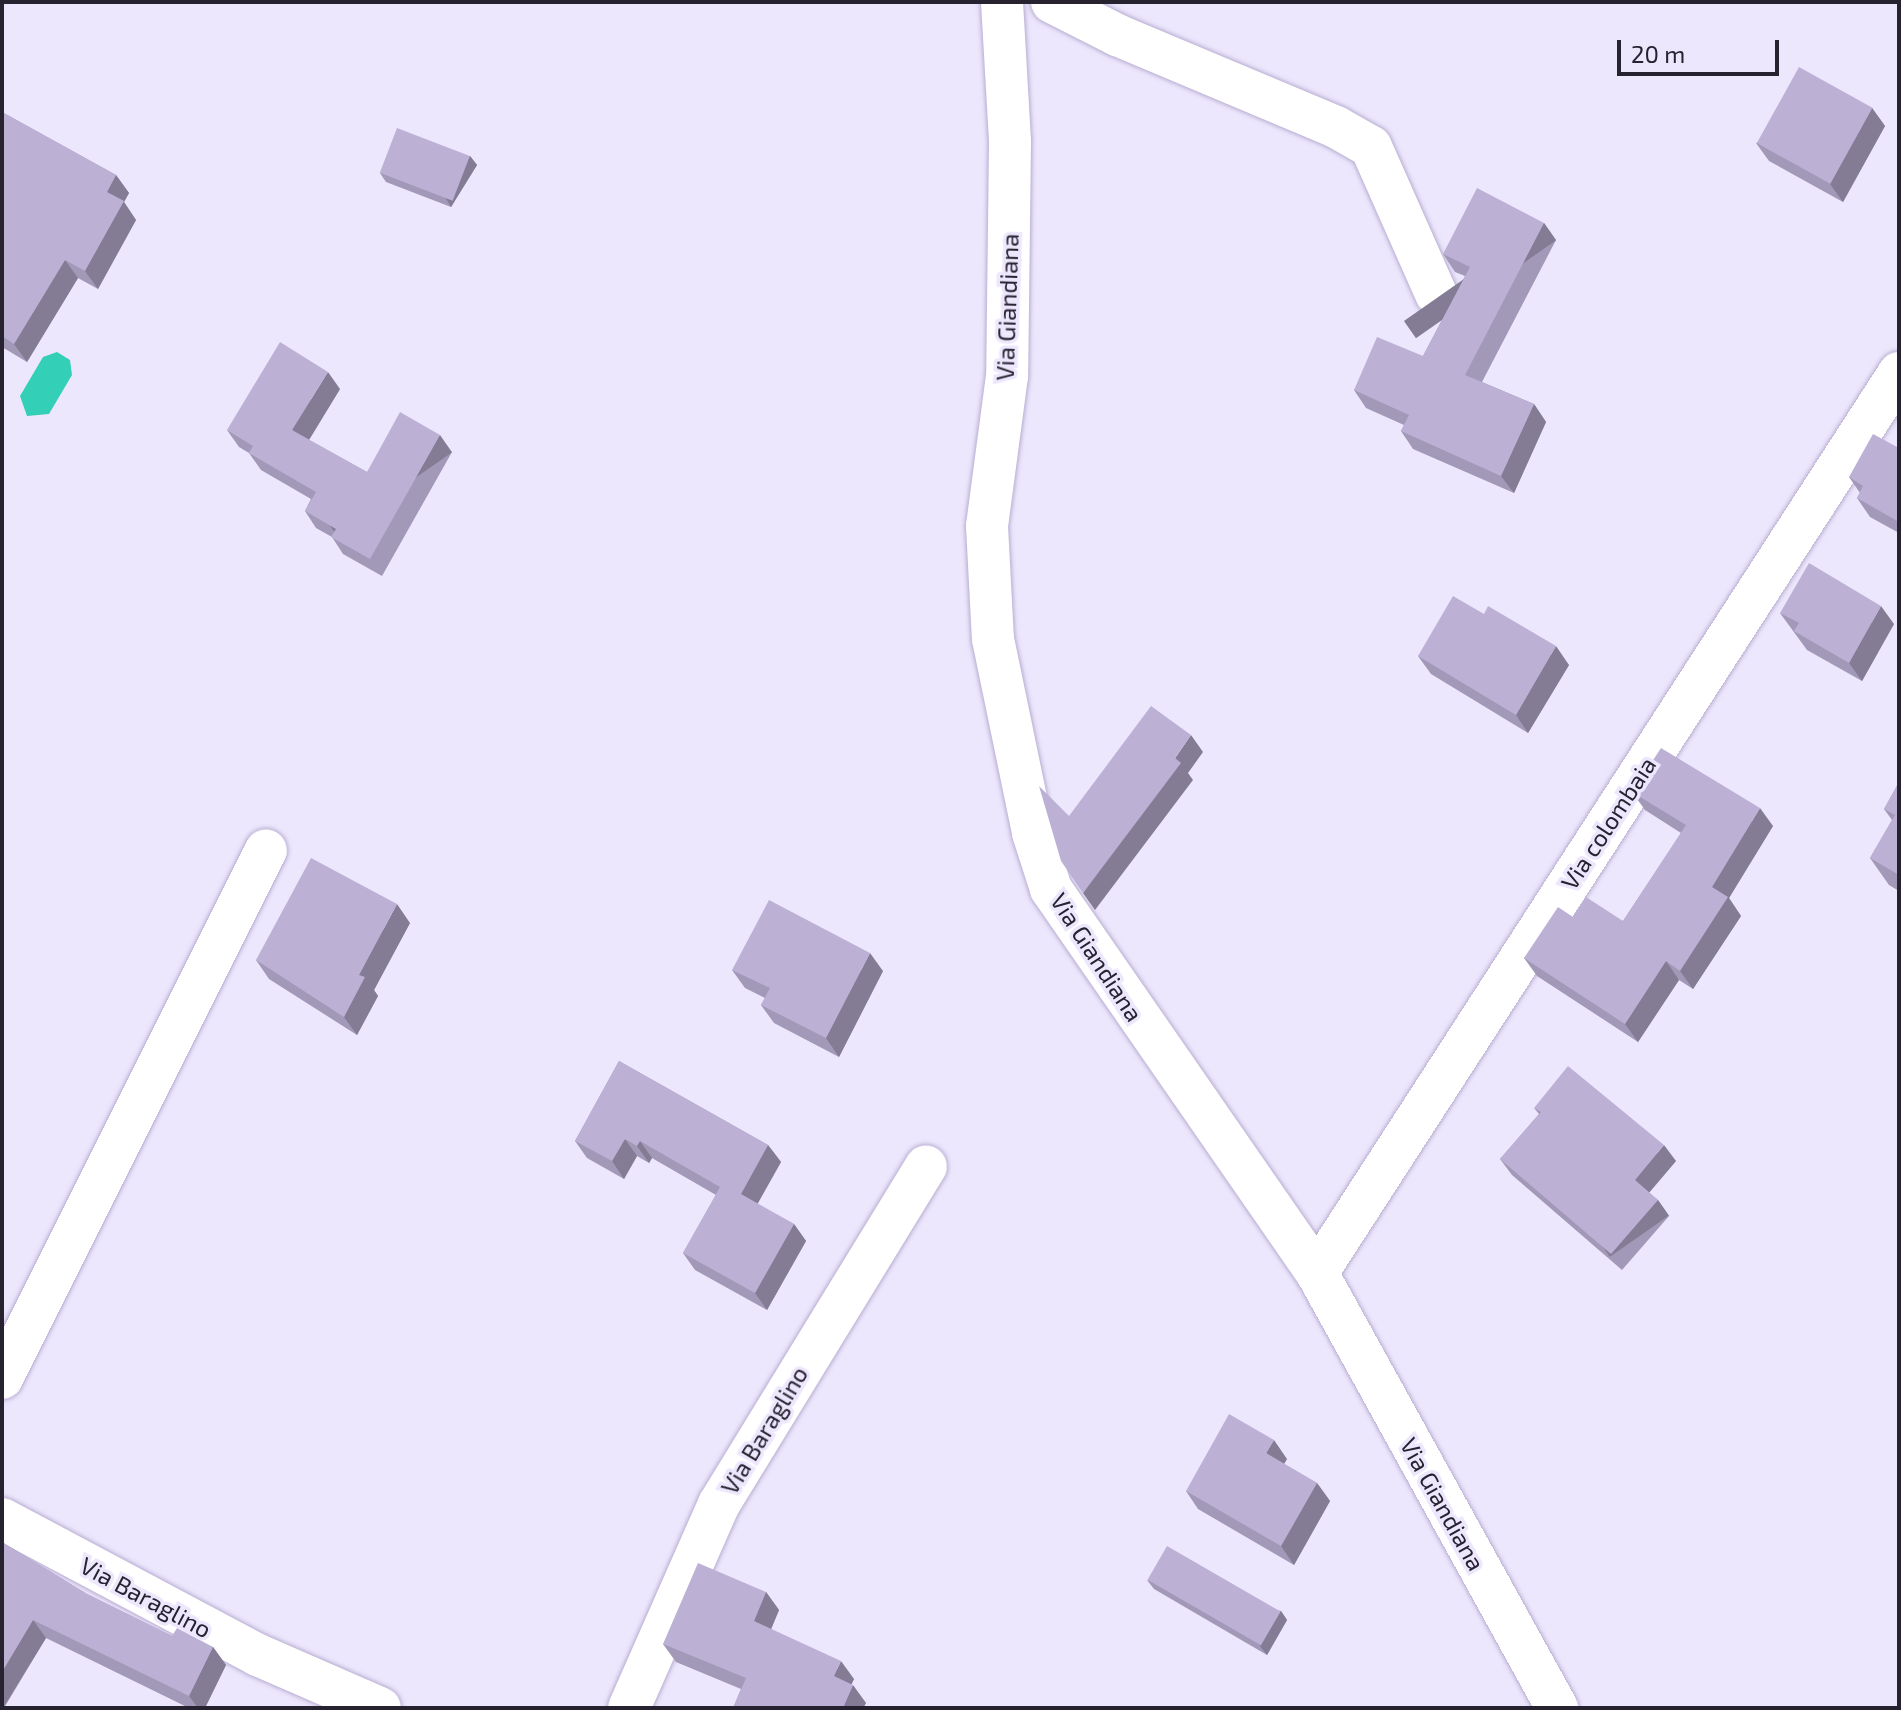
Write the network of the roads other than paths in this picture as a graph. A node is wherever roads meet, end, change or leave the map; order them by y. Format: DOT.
graph roads {
  1 [pos="1002,2"];
  2 [pos="1052,2"];
  3 [pos="1123,18"];
  4 [pos="1436,294"];
  5 [pos="1899,373"];
  6 [pos="266,850"];
  7 [pos="926,1166"];
  8 [pos="1317,1273"];
  9 [pos="2,1378"];
  10 [pos="2,1519"];
  11 [pos="380,1708"];
  12 [pos="629,1708"];
  13 [pos="1557,1708"];
  1 -- 8 [label="street, Via Giandiana"];
  2 -- 3 [label="street"];
  3 -- 4 [label="street"];
  5 -- 8 [label="street, Via colombaia"];
  6 -- 9 [label="street"];
  7 -- 12 [label="street, Via Baraglino"];
  8 -- 13 [label="street, Via Giandiana"];
  10 -- 11 [label="street, Via Baraglino"];
}
